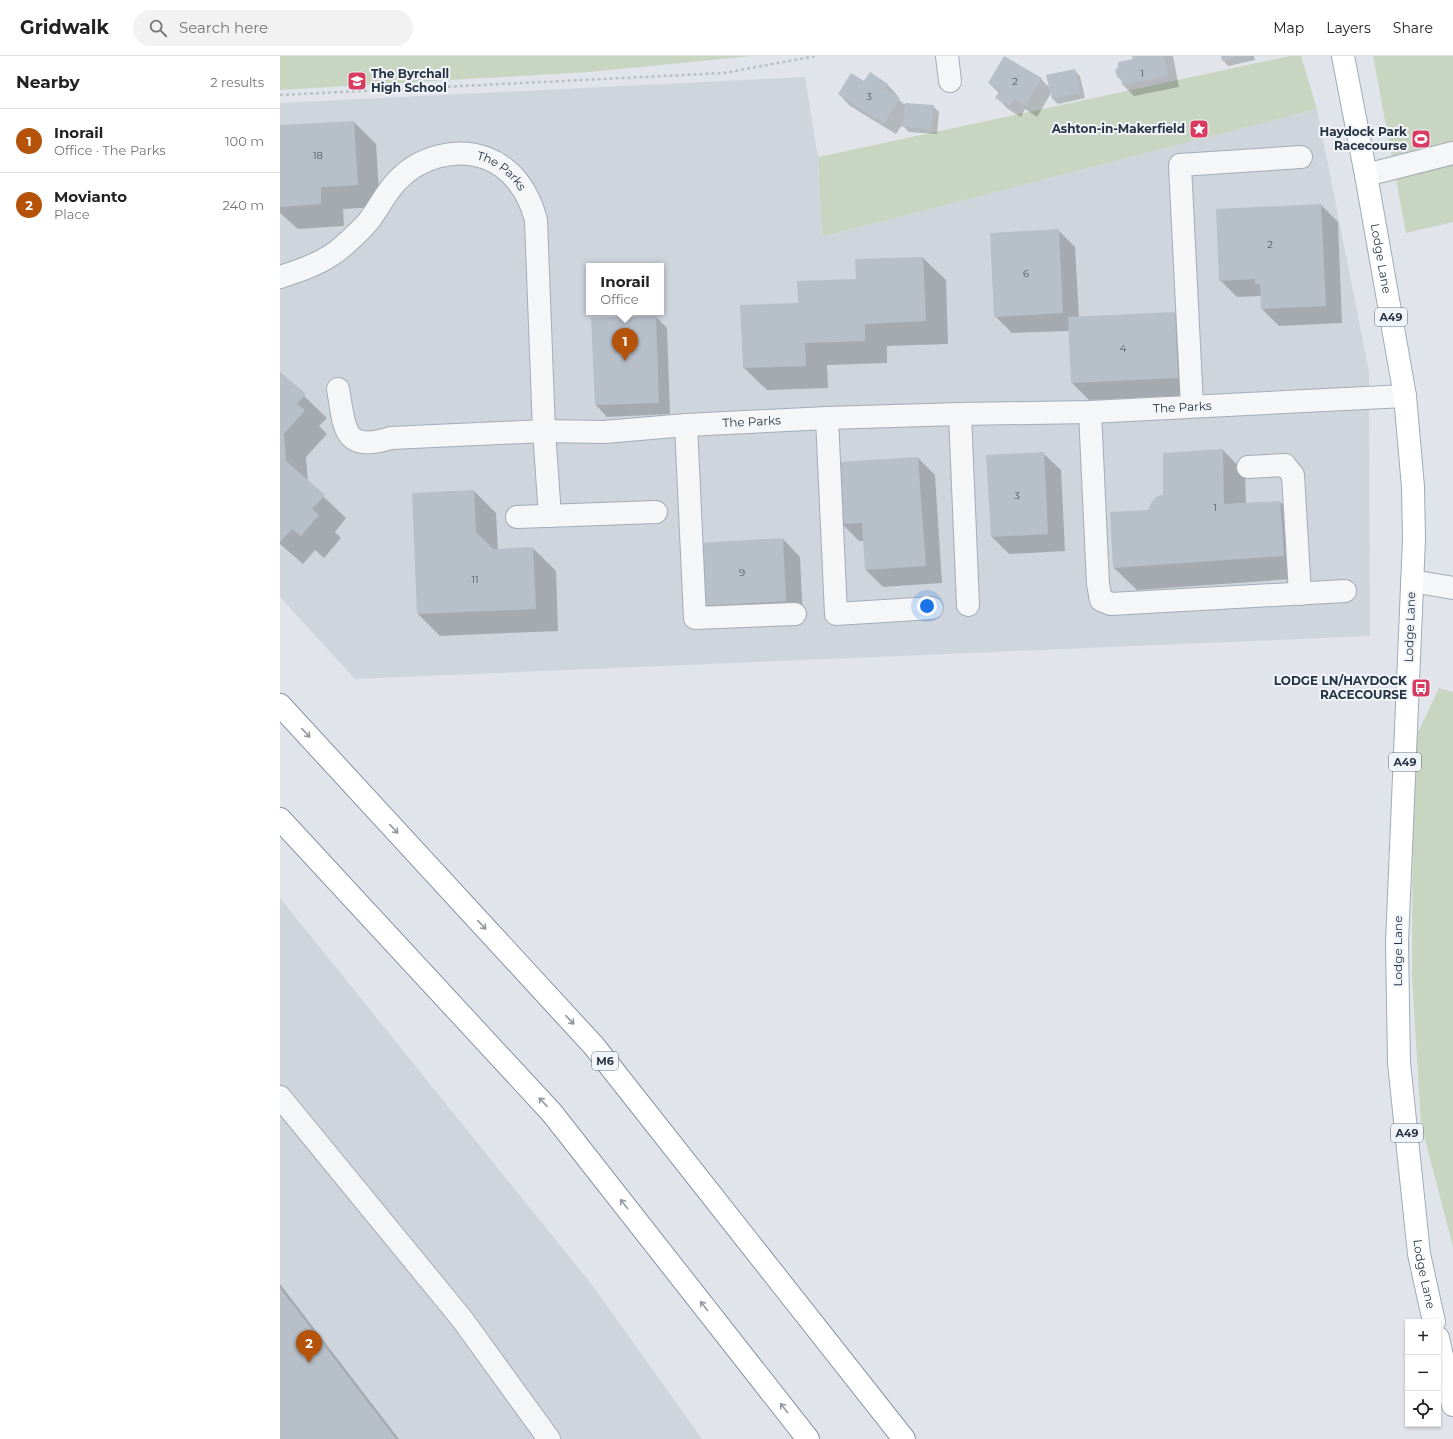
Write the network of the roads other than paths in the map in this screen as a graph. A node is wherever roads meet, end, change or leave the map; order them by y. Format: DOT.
graph roads {
  1 [pos="947,56"];
  2 [pos="1343,56"];
  3 [pos="950,81"];
  4 [pos="1453,154"];
  5 [pos="1300,157"];
  6 [pos="1366,175"];
  7 [pos="280,277"];
  8 [pos="338,389"];
  9 [pos="1405,396"];
  10 [pos="1192,406"];
  11 [pos="1090,412"];
  12 [pos="960,414"];
  13 [pos="827,418"];
  14 [pos="686,425"];
  15 [pos="544,431"];
  16 [pos="1248,467"];
  17 [pos="656,512"];
  18 [pos="550,516"];
  19 [pos="517,517"];
  20 [pos="1412,581"];
  21 [pos="1453,588"];
  22 [pos="1345,591"];
  23 [pos="1300,594"];
  24 [pos="968,605"];
  25 [pos="932,608"];
  26 [pos="795,614"];
  27 [pos="280,705"];
  28 [pos="280,819"];
  29 [pos="280,1097"];
  30 [pos="1433,1319"];
  31 [pos="1441,1351"];
  32 [pos="1453,1405"];
  33 [pos="549,1439"];
  34 [pos="808,1439"];
  35 [pos="904,1439"];
  1 -- 3 [label="street"];
  2 -- 6 [label="main road, Lodge Lane / A49"];
  4 -- 6 [label="street"];
  5 -- 10 [label="street"];
  6 -- 9 [label="main road, Lodge Lane / A49"];
  7 -- 15 [label="street, The Parks"];
  8 -- 15 [label="street"];
  9 -- 10 [label="street, The Parks"];
  9 -- 20 [label="main road, Lodge Lane / A49"];
  10 -- 11 [label="street, The Parks"];
  11 -- 12 [label="street, The Parks"];
  11 -- 23 [label="street"];
  12 -- 13 [label="street, The Parks"];
  12 -- 24 [label="street"];
  13 -- 14 [label="street, The Parks"];
  13 -- 25 [label="street"];
  14 -- 15 [label="street, The Parks"];
  14 -- 26 [label="street"];
  15 -- 18 [label="street, The Parks"];
  16 -- 23 [label="street"];
  17 -- 18 [label="street"];
  18 -- 19 [label="street"];
  20 -- 21 [label="street"];
  20 -- 30 [label="main road, Lodge Lane / A49"];
  22 -- 23 [label="street"];
  27 -- 35 [label="main road, M6, one-way"];
  34 -- 28 [label="main road, one-way"];
  29 -- 33 [label="street"];
  31 -- 32 [label="main road"];
}
